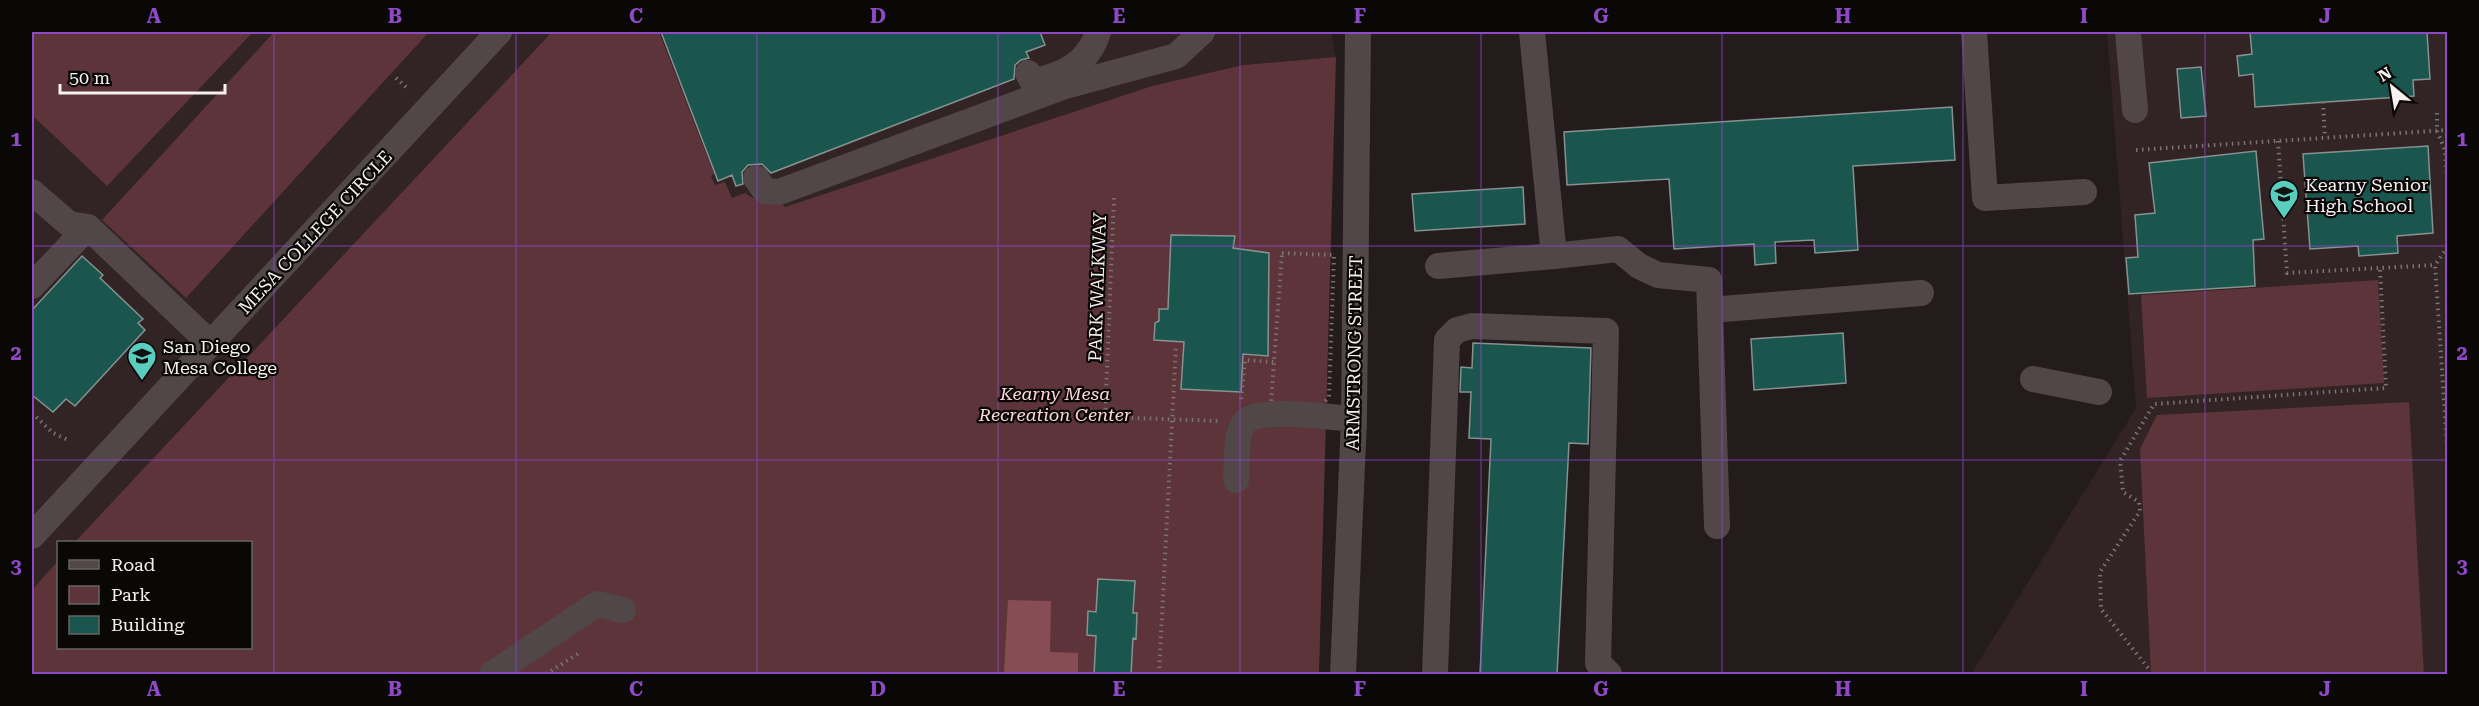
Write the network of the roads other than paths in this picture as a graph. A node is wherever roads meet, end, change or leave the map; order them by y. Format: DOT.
graph roads {
  1 [pos="499,32"];
  2 [pos="1098,32"];
  3 [pos="1202,32"];
  4 [pos="1358,32"];
  5 [pos="1532,32"];
  6 [pos="1974,32"];
  7 [pos="2127,32"];
  8 [pos="1028,74"];
  9 [pos="2135,110"];
  10 [pos="756,178"];
  11 [pos="32,192"];
  12 [pos="2084,192"];
  13 [pos="88,227"];
  14 [pos="1554,256"];
  15 [pos="1438,266"];
  16 [pos="32,286"];
  17 [pos="1922,293"];
  18 [pos="1710,310"];
  19 [pos="211,344"];
  20 [pos="2033,379"];
  21 [pos="2099,392"];
  22 [pos="1354,418"];
  23 [pos="1236,480"];
  24 [pos="1717,526"];
  25 [pos="32,536"];
  26 [pos="623,610"];
  27 [pos="492,675"];
  28 [pos="1343,675"];
  29 [pos="1435,675"];
  30 [pos="1609,675"];
  1 -- 19 [label="street, MESA COLLEGE CIRCLE"];
  2 -- 8 [label="street"];
  3 -- 10 [label="street"];
  4 -- 22 [label="street, ARMSTRONG STREET"];
  5 -- 14 [label="street"];
  6 -- 12 [label="street"];
  7 -- 9 [label="street"];
  11 -- 13 [label="street"];
  13 -- 16 [label="street"];
  13 -- 19 [label="street"];
  14 -- 15 [label="street"];
  14 -- 18 [label="street"];
  17 -- 18 [label="street"];
  18 -- 24 [label="street"];
  19 -- 25 [label="street, MESA COLLEGE CIRCLE"];
  20 -- 21 [label="street"];
  22 -- 23 [label="street"];
  22 -- 28 [label="street, ARMSTRONG STREET"];
  26 -- 27 [label="street"];
  29 -- 30 [label="street"];
}
